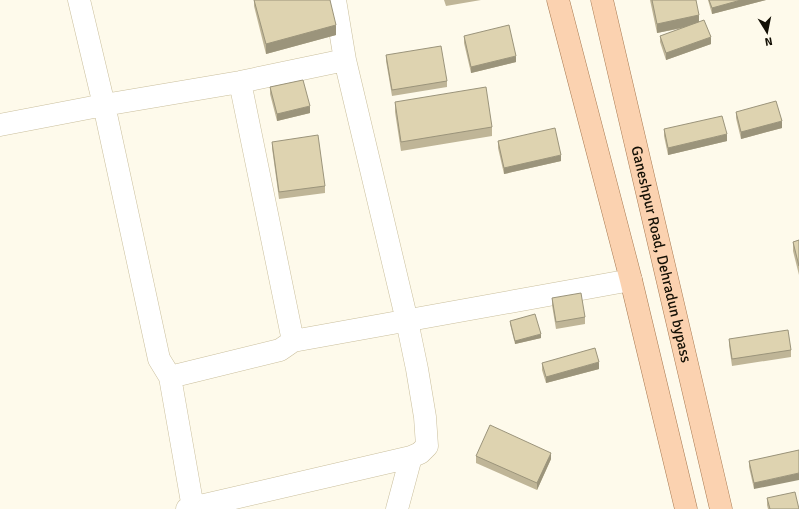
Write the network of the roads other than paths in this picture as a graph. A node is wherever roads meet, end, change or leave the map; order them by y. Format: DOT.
graph roads {
  1 [pos="79,0"];
  2 [pos="334,0"];
  3 [pos="558,0"];
  4 [pos="602,0"];
  5 [pos="345,60"];
  6 [pos="240,82"];
  7 [pos="104,105"];
  8 [pos="0,125"];
  9 [pos="631,280"];
  10 [pos="406,322"];
  11 [pos="293,341"];
  12 [pos="170,377"];
  13 [pos="411,457"];
  14 [pos="190,508"];
  15 [pos="397,509"];
  16 [pos="686,509"];
  17 [pos="721,509"];
  1 -- 7 [label="street"];
  2 -- 5 [label="street"];
  3 -- 9 [label="main road"];
  4 -- 17 [label="main road, Ganeshpur Road, Dehradun bypass"];
  5 -- 6 [label="street"];
  5 -- 10 [label="street"];
  6 -- 7 [label="street"];
  6 -- 11 [label="street"];
  7 -- 8 [label="street"];
  7 -- 12 [label="street"];
  9 -- 10 [label="street"];
  9 -- 16 [label="main road"];
  10 -- 11 [label="street"];
  10 -- 13 [label="street"];
  11 -- 12 [label="street"];
  12 -- 14 [label="street"];
  13 -- 14 [label="street"];
  13 -- 15 [label="street"];
}
